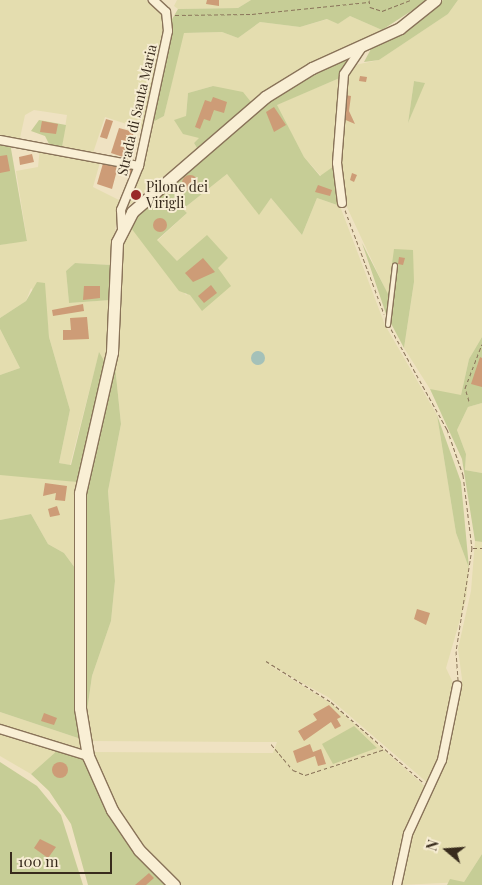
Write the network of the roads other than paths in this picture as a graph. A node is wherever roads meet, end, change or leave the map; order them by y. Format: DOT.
graph roads {
  1 [pos="154,0"];
  2 [pos="435,0"];
  3 [pos="362,46"];
  4 [pos="0,140"];
  5 [pos="139,166"];
  6 [pos="342,203"];
  7 [pos="122,229"];
  8 [pos="395,265"];
  9 [pos="388,325"];
  10 [pos="457,686"];
  11 [pos="0,729"];
  12 [pos="88,756"];
  13 [pos="174,885"];
  14 [pos="397,885"];
  1 -- 5 [label="street, Strada di Santa Maria"];
  2 -- 3 [label="main road"];
  3 -- 6 [label="street"];
  3 -- 7 [label="main road"];
  4 -- 5 [label="street"];
  5 -- 7 [label="street, Strada di Santa Maria"];
  7 -- 12 [label="main road"];
  8 -- 9 [label="lane"];
  10 -- 14 [label="street"];
  11 -- 12 [label="street"];
  12 -- 13 [label="main road"];
}
